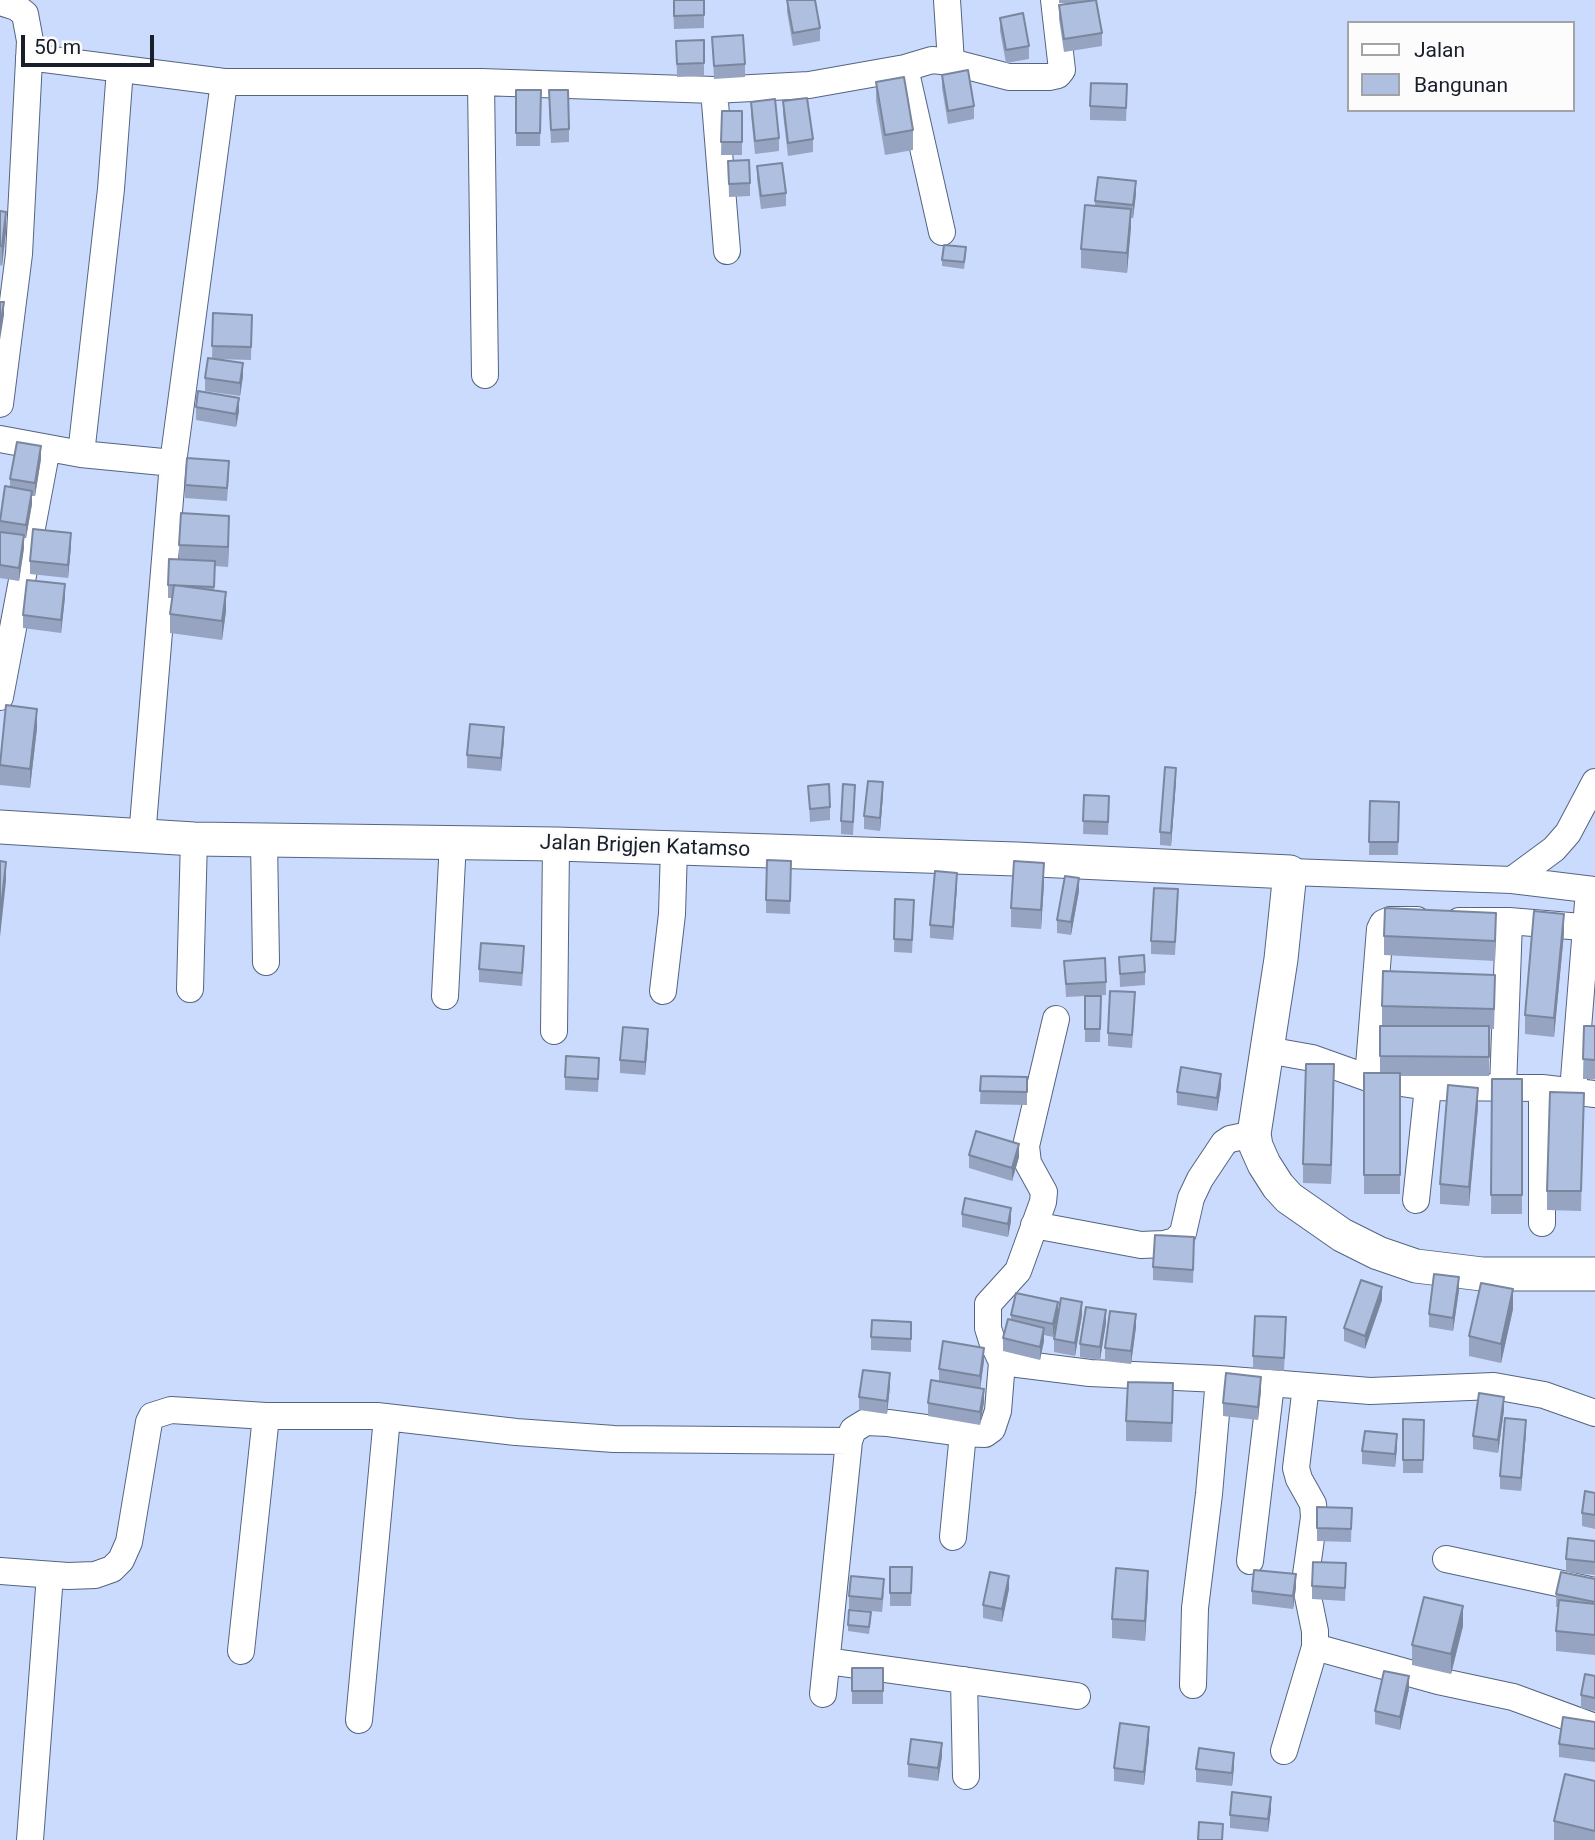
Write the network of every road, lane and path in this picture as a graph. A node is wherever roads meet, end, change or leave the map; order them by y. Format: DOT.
graph roads {
  1 [pos="947,0"];
  2 [pos="1054,0"];
  3 [pos="0,2"];
  4 [pos="29,57"];
  5 [pos="951,62"];
  6 [pos="905,68"];
  7 [pos="120,69"];
  8 [pos="224,82"];
  9 [pos="481,82"];
  10 [pos="714,90"];
  11 [pos="942,232"];
  12 [pos="727,251"];
  13 [pos="485,375"];
  14 [pos="0,404"];
  15 [pos="0,439"];
  16 [pos="47,448"];
  17 [pos="81,454"];
  18 [pos="173,463"];
  19 [pos="0,697"];
  20 [pos="1595,782"];
  21 [pos="0,827"];
  22 [pos="142,836"];
  23 [pos="194,839"];
  24 [pos="264,841"];
  25 [pos="453,841"];
  26 [pos="556,844"];
  27 [pos="674,848"];
  28 [pos="1290,872"];
  29 [pos="1512,880"];
  30 [pos="1592,890"];
  31 [pos="1509,921"];
  32 [pos="1590,928"];
  33 [pos="266,962"];
  34 [pos="190,989"];
  35 [pos="663,990"];
  36 [pos="1588,994"];
  37 [pos="446,996"];
  38 [pos="1056,1019"];
  39 [pos="554,1031"];
  40 [pos="1267,1050"];
  41 [pos="1368,1078"];
  42 [pos="1428,1087"];
  43 [pos="1503,1088"];
  44 [pos="1542,1088"];
  45 [pos="1584,1093"];
  46 [pos="1254,1134"];
  47 [pos="1416,1200"];
  48 [pos="1542,1223"];
  49 [pos="1034,1225"];
  50 [pos="1595,1274"];
  51 [pos="1002,1362"];
  52 [pos="1219,1379"];
  53 [pos="1271,1384"];
  54 [pos="1306,1386"];
  55 [pos="1595,1413"];
  56 [pos="267,1416"];
  57 [pos="387,1418"];
  58 [pos="963,1433"];
  59 [pos="849,1441"];
  60 [pos="953,1537"];
  61 [pos="1446,1559"];
  62 [pos="1250,1561"];
  63 [pos="0,1571"];
  64 [pos="50,1574"];
  65 [pos="1595,1591"];
  66 [pos="1315,1647"];
  67 [pos="241,1651"];
  68 [pos="827,1661"];
  69 [pos="964,1680"];
  70 [pos="1193,1685"];
  71 [pos="823,1694"];
  72 [pos="1077,1696"];
  73 [pos="359,1720"];
  74 [pos="1595,1727"];
  75 [pos="1284,1751"];
  76 [pos="966,1776"];
  77 [pos="30,1840"];
  1 -- 5 [label="street"];
  2 -- 5 [label="street"];
  3 -- 4 [label="street"];
  4 -- 7 [label="street"];
  4 -- 14 [label="street"];
  5 -- 6 [label="street"];
  6 -- 10 [label="street"];
  6 -- 11 [label="street"];
  7 -- 8 [label="street"];
  7 -- 17 [label="street"];
  8 -- 9 [label="street"];
  8 -- 18 [label="street"];
  9 -- 10 [label="street"];
  9 -- 13 [label="street"];
  10 -- 12 [label="street"];
  15 -- 16 [label="street"];
  16 -- 17 [label="street"];
  16 -- 19 [label="street"];
  17 -- 18 [label="street"];
  18 -- 22 [label="street"];
  20 -- 29 [label="street"];
  21 -- 22 [label="main road, Jalan Brigjen Katamso"];
  22 -- 23 [label="main road, Jalan Brigjen Katamso"];
  23 -- 24 [label="main road, Jalan Brigjen Katamso"];
  23 -- 34 [label="street"];
  24 -- 25 [label="main road, Jalan Brigjen Katamso"];
  24 -- 33 [label="street"];
  25 -- 26 [label="main road, Jalan Brigjen Katamso"];
  25 -- 37 [label="street"];
  26 -- 27 [label="main road, Jalan Brigjen Katamso"];
  26 -- 39 [label="street"];
  27 -- 28 [label="main road, Jalan Brigjen Katamso"];
  27 -- 35 [label="street"];
  28 -- 29 [label="street"];
  28 -- 40 [label="main road"];
  29 -- 30 [label="street"];
  30 -- 32 [label="street"];
  31 -- 32 [label="street"];
  31 -- 41 [label="street"];
  31 -- 43 [label="street"];
  32 -- 36 [label="street"];
  36 -- 45 [label="street"];
  38 -- 49 [label="street"];
  40 -- 41 [label="street"];
  40 -- 46 [label="main road"];
  41 -- 42 [label="street"];
  42 -- 43 [label="street"];
  42 -- 47 [label="street"];
  43 -- 44 [label="street"];
  44 -- 45 [label="street"];
  44 -- 48 [label="street"];
  46 -- 49 [label="street"];
  46 -- 50 [label="main road"];
  49 -- 51 [label="street"];
  51 -- 52 [label="street"];
  51 -- 58 [label="street"];
  52 -- 53 [label="street"];
  52 -- 70 [label="street"];
  53 -- 54 [label="street"];
  53 -- 62 [label="street"];
  54 -- 55 [label="street"];
  54 -- 66 [label="street"];
  56 -- 57 [label="street"];
  56 -- 64 [label="street"];
  56 -- 67 [label="street"];
  57 -- 59 [label="street"];
  57 -- 73 [label="street"];
  58 -- 59 [label="street"];
  58 -- 60 [label="street"];
  59 -- 68 [label="street"];
  61 -- 65 [label="street"];
  63 -- 64 [label="street"];
  64 -- 77 [label="street"];
  66 -- 74 [label="street"];
  66 -- 75 [label="street"];
  68 -- 69 [label="street"];
  68 -- 71 [label="street"];
  69 -- 72 [label="street"];
  69 -- 76 [label="street"];
}
